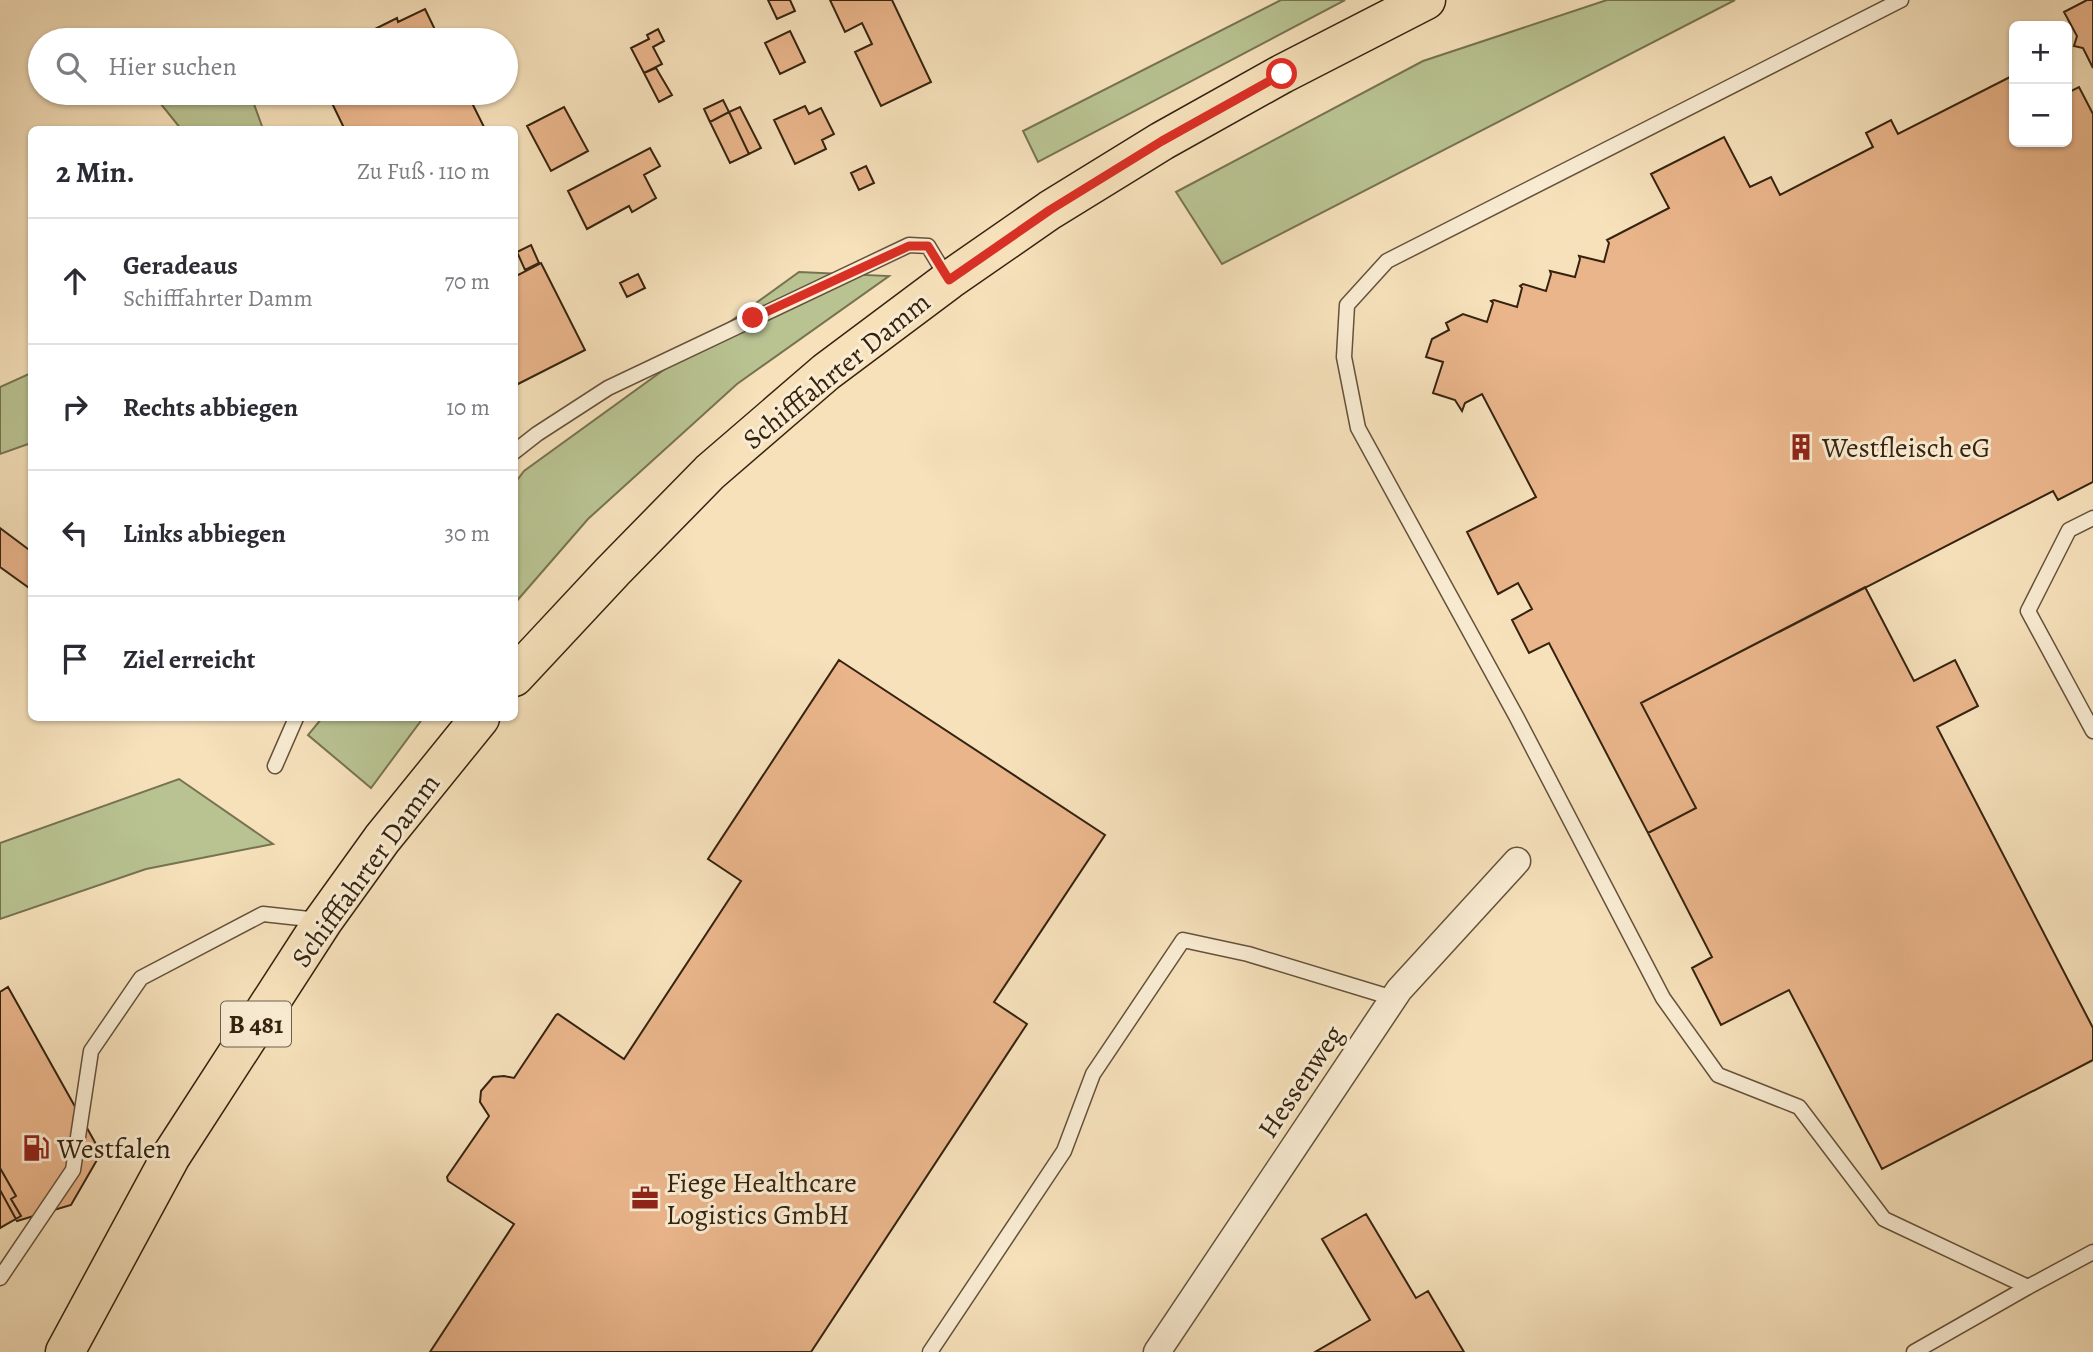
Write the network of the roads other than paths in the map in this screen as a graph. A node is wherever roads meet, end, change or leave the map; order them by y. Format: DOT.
graph roads {
  1 [pos="1426,0"];
  2 [pos="1901,0"];
  3 [pos="949,280"];
  4 [pos="518,449"];
  5 [pos="2093,518"];
  6 [pos="518,673"];
  7 [pos="295,721"];
  8 [pos="469,722"];
  9 [pos="2093,731"];
  10 [pos="275,766"];
  11 [pos="1517,861"];
  12 [pos="323,920"];
  13 [pos="1393,999"];
  14 [pos="2093,1252"];
  15 [pos="0,1278"];
  16 [pos="2028,1287"];
  17 [pos="65,1352"];
  18 [pos="930,1352"];
  19 [pos="1157,1352"];
  20 [pos="1914,1352"];
  1 -- 3 [label="main road, Schifffahrter Damm"];
  2 -- 16 [label="lane"];
  3 -- 4 [label="lane"];
  3 -- 6 [label="main road, Schifffahrter Damm"];
  5 -- 9 [label="lane"];
  7 -- 10 [label="lane"];
  8 -- 12 [label="main road, Schifffahrter Damm / B 481"];
  11 -- 13 [label="street, Hessenweg"];
  12 -- 15 [label="lane"];
  12 -- 17 [label="main road, Schifffahrter Damm / B 481"];
  13 -- 18 [label="lane"];
  13 -- 19 [label="street, Hessenweg"];
  14 -- 16 [label="lane"];
  16 -- 20 [label="lane"];
}
